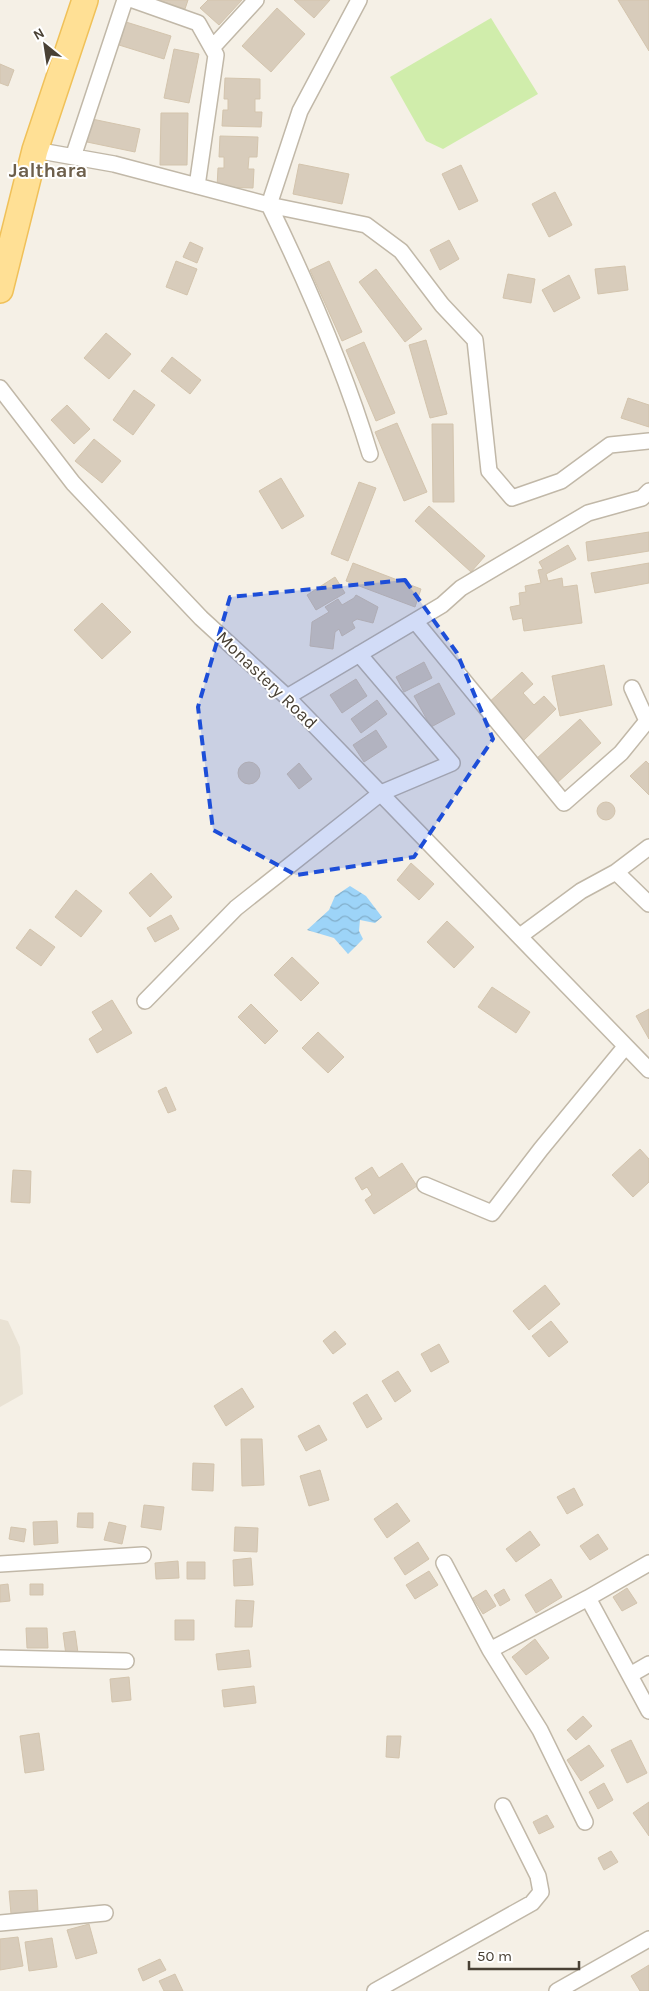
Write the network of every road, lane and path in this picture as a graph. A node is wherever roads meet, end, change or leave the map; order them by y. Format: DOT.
graph roads {
  1 [pos="85,0"];
  2 [pos="125,0"];
  3 [pos="133,0"];
  4 [pos="256,0"];
  5 [pos="359,0"];
  6 [pos="212,48"];
  7 [pos="35,150"];
  8 [pos="73,157"];
  9 [pos="198,186"];
  10 [pos="269,205"];
  11 [pos="6,243"];
  12 [pos="0,290"];
  13 [pos="0,388"];
  14 [pos="649,441"];
  15 [pos="370,454"];
  16 [pos="649,491"];
  17 [pos="415,621"];
  18 [pos="359,654"];
  19 [pos="632,688"];
  20 [pos="287,697"];
  21 [pos="381,793"];
  22 [pos="649,847"];
  23 [pos="616,872"];
  24 [pos="649,904"];
  25 [pos="520,936"];
  26 [pos="145,1002"];
  27 [pos="625,1047"];
  28 [pos="649,1070"];
  29 [pos="425,1185"];
  30 [pos="143,1554"];
  31 [pos="444,1563"];
  32 [pos="649,1563"];
  33 [pos="0,1564"];
  34 [pos="588,1598"];
  35 [pos="490,1650"];
  36 [pos="0,1658"];
  37 [pos="126,1661"];
  38 [pos="649,1664"];
  39 [pos="630,1675"];
  40 [pos="649,1711"];
  41 [pos="503,1806"];
  42 [pos="585,1822"];
  43 [pos="105,1913"];
  44 [pos="0,1922"];
  45 [pos="649,1939"];
  46 [pos="375,1991"];
  47 [pos="557,1991"];
  1 -- 7 [label="main road"];
  2 -- 8 [label="street"];
  3 -- 6 [label="street"];
  4 -- 6 [label="street"];
  5 -- 10 [label="street"];
  6 -- 9 [label="street"];
  7 -- 8 [label="street"];
  7 -- 11 [label="main road"];
  8 -- 9 [label="street"];
  9 -- 10 [label="street"];
  10 -- 14 [label="street"];
  10 -- 15 [label="street"];
  11 -- 12 [label="main road"];
  13 -- 20 [label="street, Monastery Road"];
  16 -- 17 [label="street"];
  17 -- 18 [label="street"];
  17 -- 19 [label="street"];
  18 -- 20 [label="street"];
  18 -- 21 [label="street"];
  20 -- 21 [label="street, Monastery Road"];
  21 -- 25 [label="street, Monastery Road"];
  21 -- 26 [label="street"];
  22 -- 23 [label="street"];
  23 -- 24 [label="street"];
  23 -- 25 [label="street"];
  25 -- 27 [label="street, Monastery Road"];
  27 -- 28 [label="street, Monastery Road"];
  27 -- 29 [label="street"];
  30 -- 33 [label="street"];
  31 -- 35 [label="street"];
  32 -- 34 [label="street"];
  34 -- 35 [label="street"];
  34 -- 39 [label="street"];
  35 -- 42 [label="street"];
  36 -- 37 [label="street"];
  38 -- 39 [label="street"];
  39 -- 40 [label="street"];
  41 -- 46 [label="street"];
  43 -- 44 [label="street"];
  45 -- 47 [label="street"];
}
